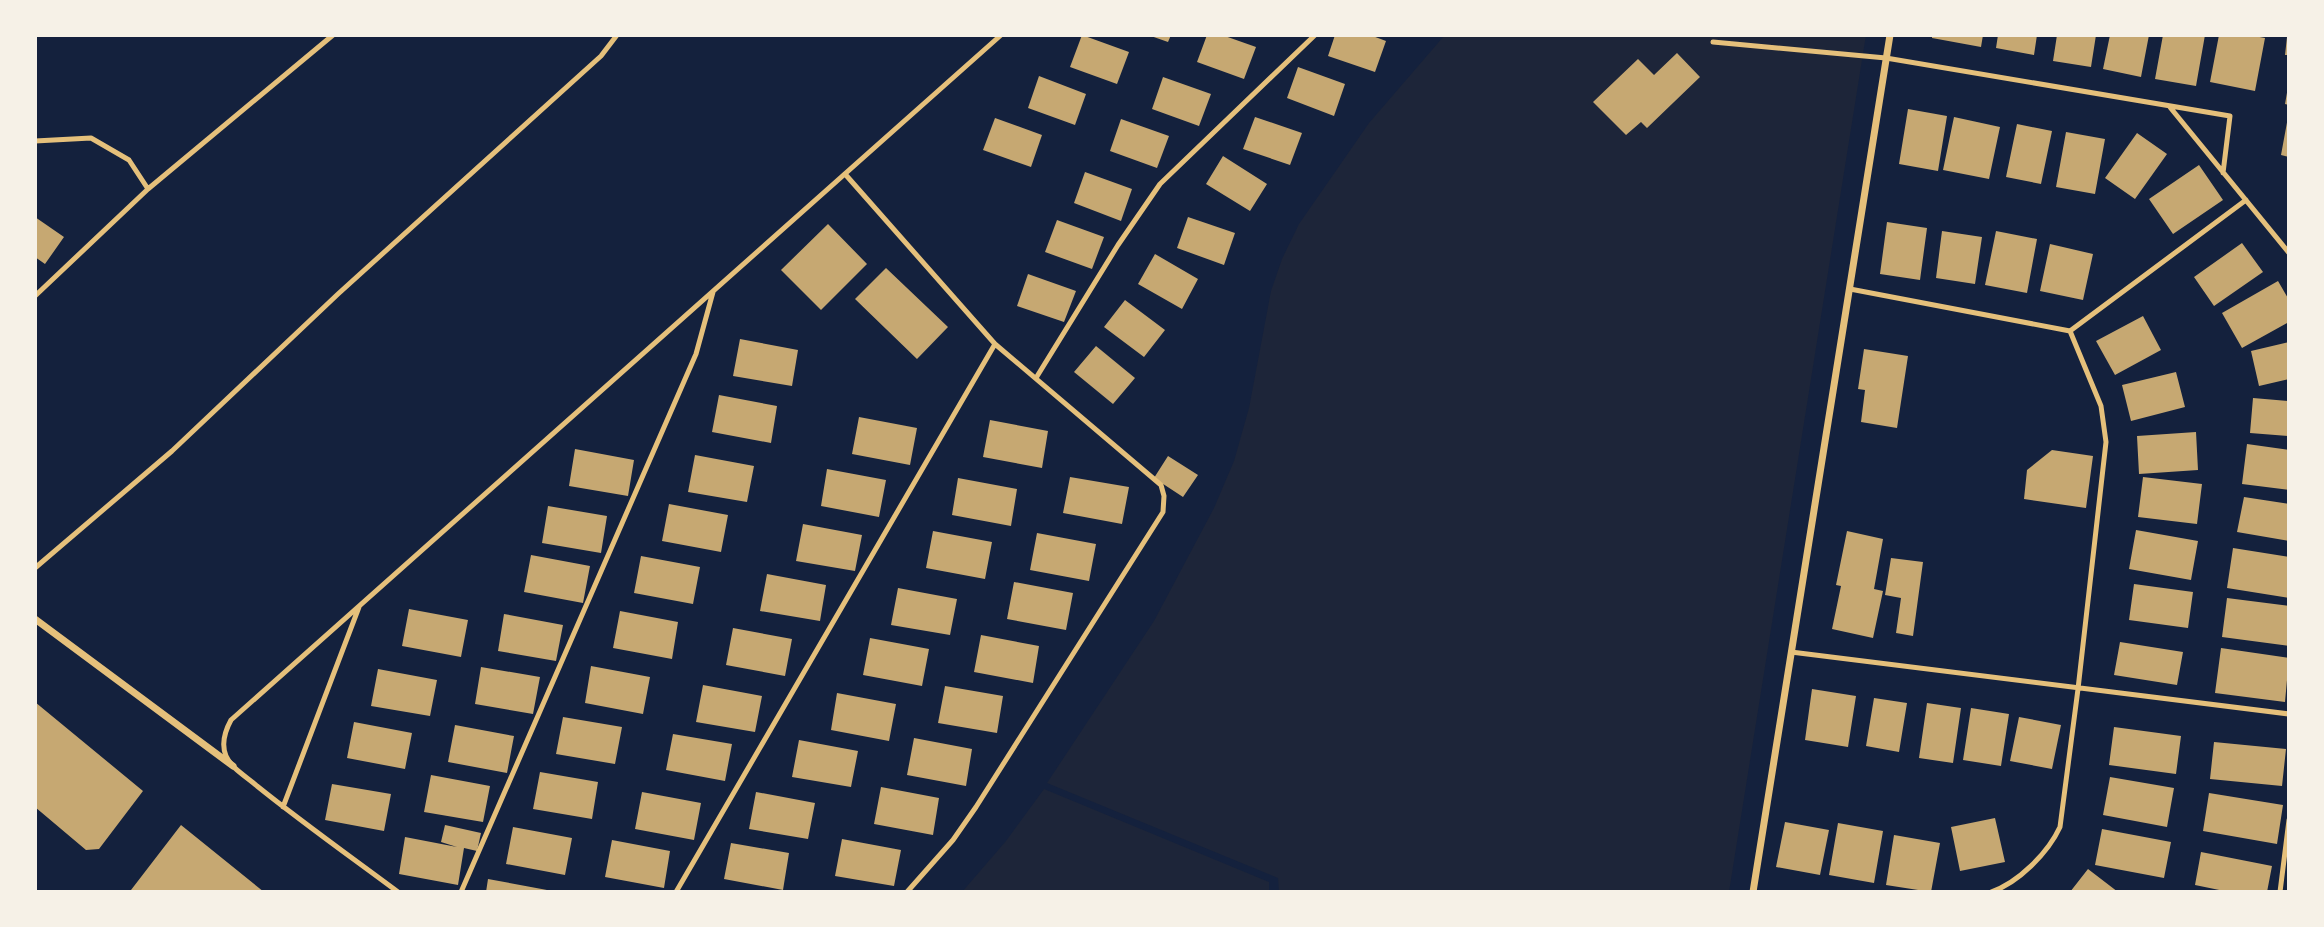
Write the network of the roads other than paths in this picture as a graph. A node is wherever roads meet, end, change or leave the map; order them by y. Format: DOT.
graph roads {
  1 [pos="333,35"];
  2 [pos="617,35"];
  3 [pos="1001,35"];
  4 [pos="1315,35"];
  5 [pos="1890,35"];
  6 [pos="1713,42"];
  7 [pos="1886,58"];
  8 [pos="2168,106"];
  9 [pos="35,141"];
  10 [pos="2223,173"];
  11 [pos="845,174"];
  12 [pos="148,189"];
  13 [pos="2246,200"];
  14 [pos="2289,253"];
  15 [pos="1850,289"];
  16 [pos="714,291"];
  17 [pos="35,296"];
  18 [pos="2070,331"];
  19 [pos="995,344"];
  20 [pos="1036,378"];
  21 [pos="35,568"];
  22 [pos="359,606"];
  23 [pos="35,619"];
  24 [pos="1791,652"];
  25 [pos="2078,690"];
  26 [pos="2289,714"];
  27 [pos="233,766"];
  28 [pos="283,807"];
  29 [pos="2289,820"];
  30 [pos="398,892"];
  31 [pos="461,892"];
  32 [pos="676,892"];
  33 [pos="907,892"];
  34 [pos="1753,892"];
  35 [pos="1991,892"];
  36 [pos="2280,892"];
  1 -- 12 [label="lane"];
  2 -- 21 [label="lane"];
  3 -- 11 [label="lane"];
  4 -- 20 [label="lane"];
  5 -- 7 [label="street"];
  6 -- 7 [label="lane"];
  7 -- 8 [label="lane"];
  7 -- 15 [label="street"];
  8 -- 10 [label="lane"];
  8 -- 10 [label="lane"];
  9 -- 12 [label="lane"];
  10 -- 13 [label="lane"];
  11 -- 16 [label="lane"];
  11 -- 19 [label="lane"];
  12 -- 17 [label="lane"];
  13 -- 14 [label="lane"];
  13 -- 18 [label="lane"];
  15 -- 18 [label="lane"];
  15 -- 24 [label="street"];
  16 -- 22 [label="lane"];
  16 -- 31 [label="lane"];
  18 -- 25 [label="lane"];
  19 -- 20 [label="lane"];
  19 -- 32 [label="lane"];
  20 -- 33 [label="lane"];
  22 -- 27 [label="lane"];
  22 -- 28 [label="lane"];
  23 -- 27 [label="street"];
  24 -- 25 [label="lane"];
  24 -- 34 [label="street"];
  25 -- 26 [label="lane"];
  25 -- 35 [label="lane"];
  27 -- 28 [label="lane"];
  28 -- 30 [label="lane"];
  29 -- 36 [label="lane"];
}
